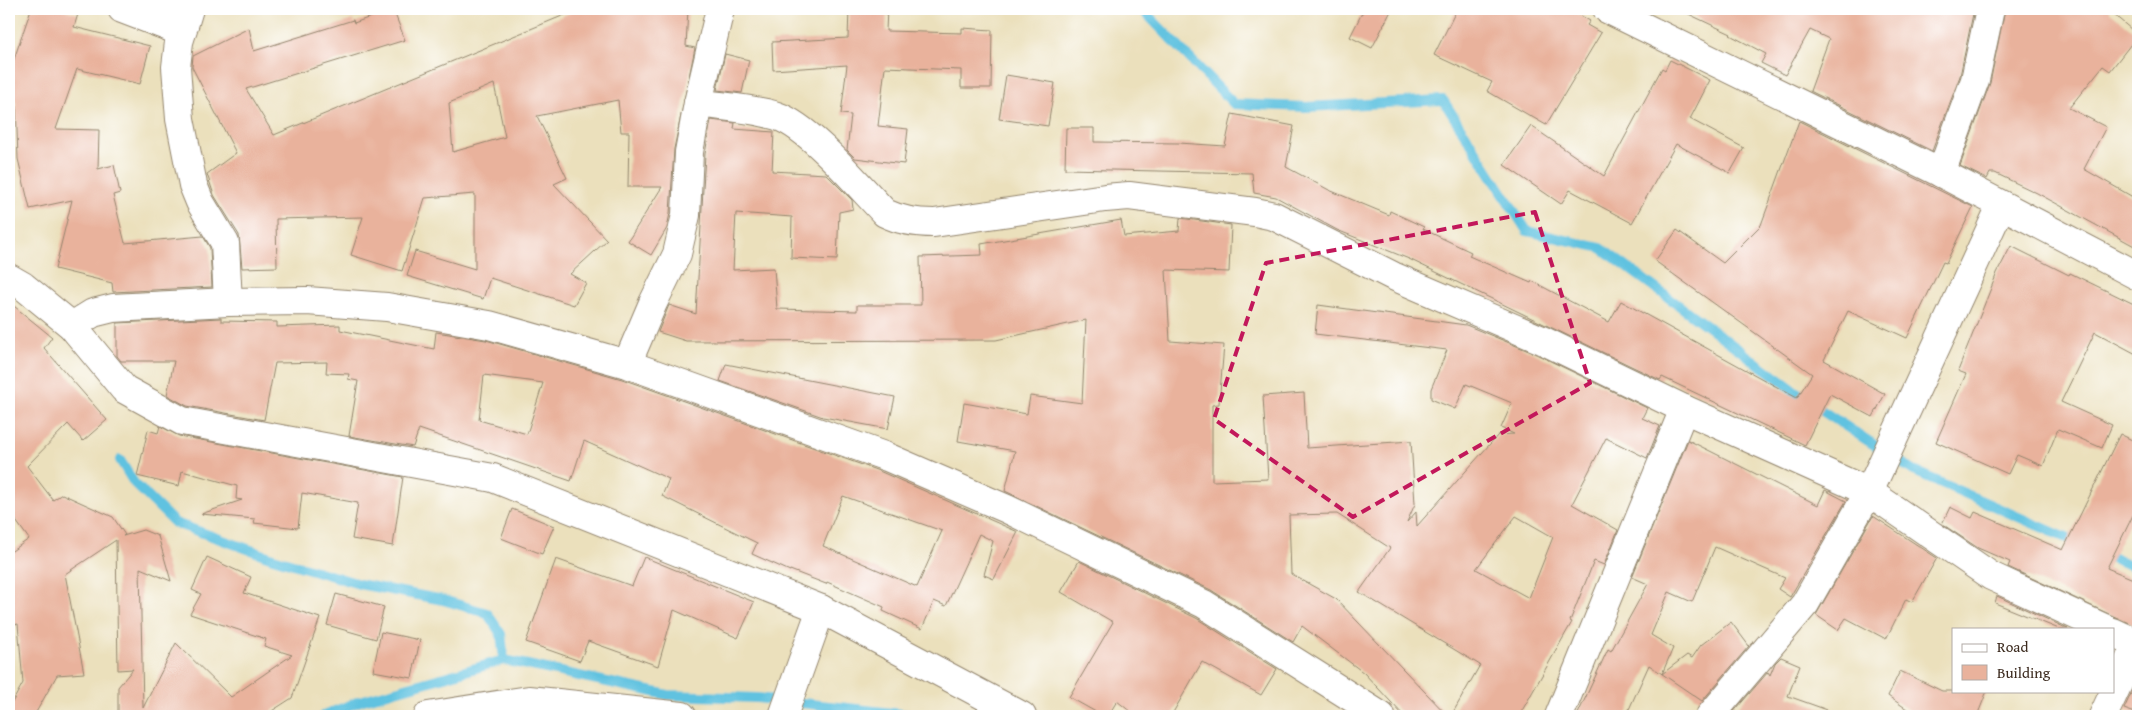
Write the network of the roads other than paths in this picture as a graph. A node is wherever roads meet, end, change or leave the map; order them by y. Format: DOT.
graph roads {
  1 [pos="122,9"];
  2 [pos="720,9"];
  3 [pos="1607,9"];
  4 [pos="1990,9"];
  5 [pos="186,20"];
  6 [pos="698,103"];
  7 [pos="1941,174"];
  8 [pos="2000,206"];
  9 [pos="2138,276"];
  10 [pos="9,278"];
  11 [pos="228,302"];
  12 [pos="72,326"];
  13 [pos="627,364"];
  14 [pos="1684,409"];
  15 [pos="1873,483"];
  16 [pos="821,609"];
  17 [pos="2104,628"];
  18 [pos="2114,632"];
  19 [pos="787,704"];
  20 [pos="428,716"];
  21 [pos="682,716"];
  22 [pos="1022,716"];
  23 [pos="1382,716"];
  24 [pos="1558,716"];
  25 [pos="1710,716"];
  26 [pos="2103,716"];
  1 -- 5 [label="street"];
  2 -- 6 [label="street"];
  3 -- 7 [label="street"];
  4 -- 7 [label="street"];
  5 -- 11 [label="street"];
  6 -- 13 [label="street"];
  6 -- 14 [label="street"];
  7 -- 8 [label="street"];
  8 -- 9 [label="street"];
  8 -- 15 [label="street"];
  10 -- 12 [label="street"];
  11 -- 12 [label="street"];
  11 -- 13 [label="street"];
  12 -- 16 [label="street"];
  13 -- 23 [label="street"];
  14 -- 15 [label="street"];
  14 -- 24 [label="street"];
  15 -- 17 [label="street"];
  15 -- 25 [label="street"];
  16 -- 19 [label="street"];
  16 -- 22 [label="street"];
  18 -- 26 [label="street"];
  20 -- 21 [label="street"];
}
